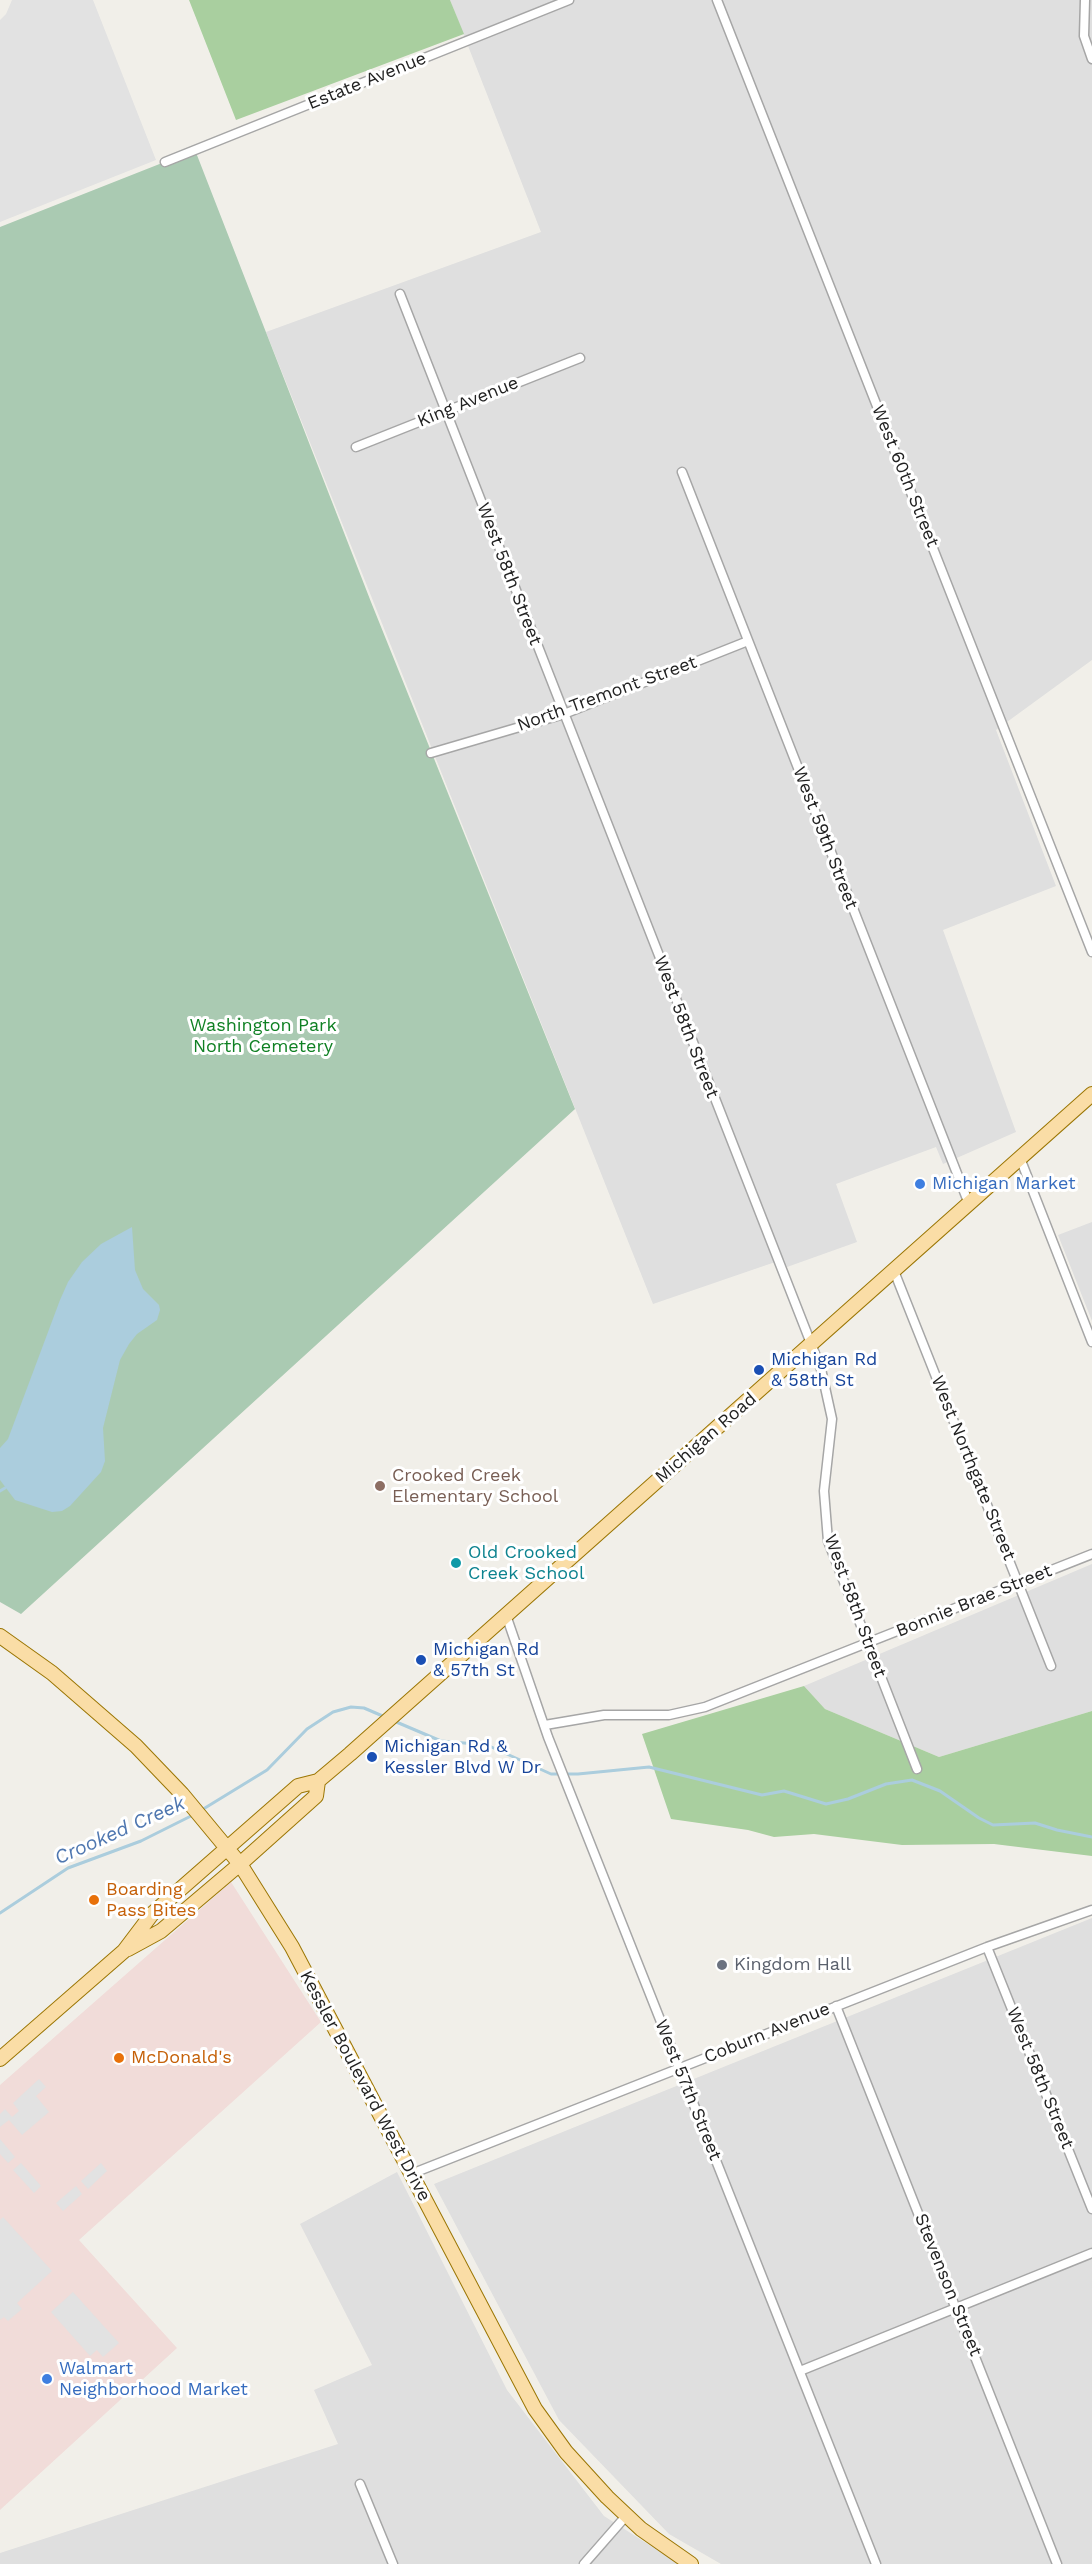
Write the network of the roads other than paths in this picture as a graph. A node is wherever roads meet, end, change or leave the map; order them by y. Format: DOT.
graph roads {
  1 [pos="569,0"];
  2 [pos="717,0"];
  3 [pos="1085,0"];
  4 [pos="1092,59"];
  5 [pos="165,162"];
  6 [pos="400,294"];
  7 [pos="580,358"];
  8 [pos="445,412"];
  9 [pos="357,447"];
  10 [pos="682,472"];
  11 [pos="748,641"];
  12 [pos="564,714"];
  13 [pos="431,753"];
  14 [pos="1092,952"];
  15 [pos="1092,1094"];
  16 [pos="1020,1158"];
  17 [pos="969,1204"];
  18 [pos="894,1271"];
  19 [pos="1092,1342"];
  20 [pos="812,1345"];
  21 [pos="1092,1554"];
  22 [pos="1018,1583"];
  23 [pos="506,1615"];
  24 [pos="0,1636"];
  25 [pos="867,1643"];
  26 [pos="1051,1666"];
  27 [pos="545,1725"];
  28 [pos="917,1769"];
  29 [pos="318,1781"];
  30 [pos="229,1849"];
  31 [pos="240,1864"];
  32 [pos="1092,1910"];
  33 [pos="987,1947"];
  34 [pos="124,1951"];
  35 [pos="836,2006"];
  36 [pos="0,2059"];
  37 [pos="679,2067"];
  38 [pos="411,2174"];
  39 [pos="1092,2209"];
  40 [pos="1092,2253"];
  41 [pos="957,2308"];
  42 [pos="800,2371"];
  43 [pos="360,2484"];
  44 [pos="626,2516"];
  45 [pos="393,2564"];
  46 [pos="584,2564"];
  47 [pos="691,2564"];
  48 [pos="876,2564"];
  49 [pos="1057,2564"];
  1 -- 5 [label="street, Estate Avenue"];
  2 -- 14 [label="street, West 60th Street"];
  3 -- 4 [label="street"];
  6 -- 8 [label="street, West 58th Street"];
  7 -- 8 [label="street, King Avenue"];
  8 -- 9 [label="street, King Avenue"];
  8 -- 12 [label="street, West 58th Street"];
  10 -- 11 [label="street, West 59th Street"];
  11 -- 12 [label="street, North Tremont Street"];
  11 -- 17 [label="street, West 59th Street"];
  12 -- 13 [label="street, North Tremont Street"];
  12 -- 20 [label="street, West 58th Street"];
  15 -- 16 [label="main road, Michigan Road"];
  16 -- 17 [label="main road, Michigan Road"];
  16 -- 19 [label="street"];
  17 -- 18 [label="main road, Michigan Road"];
  18 -- 20 [label="main road, Michigan Road"];
  18 -- 22 [label="street, West Northgate Street"];
  20 -- 23 [label="main road, Michigan Road"];
  20 -- 25 [label="street, West 58th Street"];
  21 -- 22 [label="street, Bonnie Brae Street"];
  22 -- 25 [label="street, Bonnie Brae Street"];
  22 -- 26 [label="street, West Northgate Street"];
  23 -- 27 [label="street, West 57th Street"];
  23 -- 29 [label="main road, Michigan Road"];
  24 -- 30 [label="main road, Kessler Boulevard West Drive"];
  25 -- 27 [label="street, Bonnie Brae Street"];
  25 -- 28 [label="street, West 58th Street"];
  27 -- 37 [label="street, West 57th Street"];
  29 -- 30 [label="main road, Michigan Road"];
  29 -- 31 [label="main road, Michigan Road"];
  30 -- 31 [label="main road, Kessler Boulevard West Drive"];
  30 -- 34 [label="main road, Michigan Road"];
  31 -- 34 [label="main road, Michigan Road"];
  31 -- 38 [label="main road, Kessler Boulevard West Drive"];
  32 -- 33 [label="street, Coburn Avenue"];
  33 -- 35 [label="street, Coburn Avenue"];
  33 -- 39 [label="street, West 58th Street"];
  34 -- 36 [label="main road, Michigan Road"];
  35 -- 37 [label="street, Coburn Avenue"];
  35 -- 41 [label="street, Stevenson Street"];
  37 -- 38 [label="street, Coburn Avenue"];
  37 -- 42 [label="street, West 57th Street"];
  38 -- 44 [label="main road, Kessler Boulevard West Drive"];
  40 -- 41 [label="street"];
  41 -- 42 [label="street"];
  41 -- 49 [label="street, Stevenson Street"];
  42 -- 48 [label="street, West 57th Street"];
  43 -- 45 [label="street"];
  44 -- 46 [label="street"];
  44 -- 47 [label="main road, Kessler Boulevard West Drive"];
}
